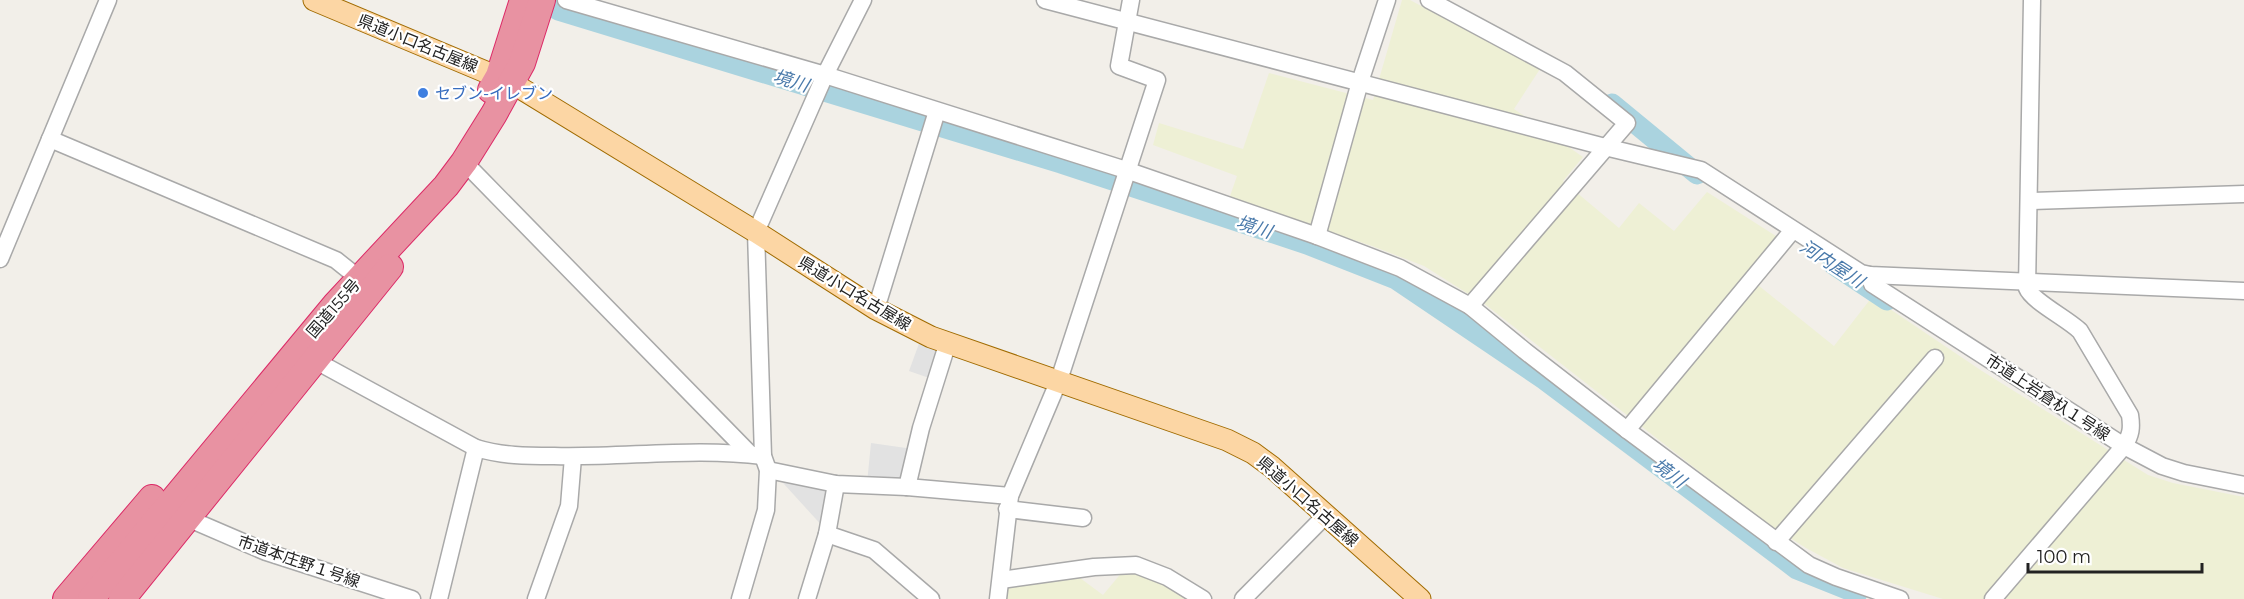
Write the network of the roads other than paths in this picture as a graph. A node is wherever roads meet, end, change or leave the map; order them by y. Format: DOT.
graph roads {
  1 [pos="108,0"];
  2 [pos="314,0"];
  3 [pos="523,0"];
  4 [pos="542,0"];
  5 [pos="566,0"];
  6 [pos="863,0"];
  7 [pos="1045,0"];
  8 [pos="1131,0"];
  9 [pos="1387,0"];
  10 [pos="1429,0"];
  11 [pos="2032,0"];
  12 [pos="1128,23"];
  13 [pos="825,75"];
  14 [pos="505,79"];
  15 [pos="1360,82"];
  16 [pos="937,111"];
  17 [pos="50,139"];
  18 [pos="1605,147"];
  19 [pos="464,162"];
  20 [pos="1125,178"];
  21 [pos="446,186"];
  22 [pos="2244,194"];
  23 [pos="2030,201"];
  24 [pos="1793,230"];
  25 [pos="756,232"];
  26 [pos="1317,236"];
  27 [pos="0,259"];
  28 [pos="351,272"];
  29 [pos="1870,275"];
  30 [pos="2027,281"];
  31 [pos="2244,291"];
  32 [pos="325,303"];
  33 [pos="1470,306"];
  34 [pos="876,309"];
  35 [pos="948,342"];
  36 [pos="285,358"];
  37 [pos="1935,358"];
  38 [pos="316,361"];
  39 [pos="1059,380"];
  40 [pos="1627,430"];
  41 [pos="2124,446"];
  42 [pos="476,448"];
  43 [pos="573,457"];
  44 [pos="760,460"];
  45 [pos="836,484"];
  46 [pos="2244,485"];
  47 [pos="908,487"];
  48 [pos="1008,502"];
  49 [pos="1326,515"];
  50 [pos="187,518"];
  51 [pos="1083,518"];
  52 [pos="826,534"];
  53 [pos="1776,542"];
  54 [pos="1001,580"];
  55 [pos="926,598"];
  56 [pos="66,599"];
  57 [pos="81,599"];
  58 [pos="91,599"];
  59 [pos="122,599"];
  60 [pos="412,599"];
  61 [pos="439,599"];
  62 [pos="536,599"];
  63 [pos="740,599"];
  64 [pos="807,599"];
  65 [pos="998,599"];
  66 [pos="1203,599"];
  67 [pos="1243,599"];
  68 [pos="1420,599"];
  69 [pos="1900,599"];
  70 [pos="1993,599"];
  1 -- 17 [label="street"];
  2 -- 14 [label="main road, 県道小口名古屋線"];
  3 -- 14 [label="highway, 国道155号"];
  4 -- 14 [label="highway, 国道155号"];
  5 -- 13 [label="street"];
  6 -- 13 [label="street"];
  7 -- 12 [label="street"];
  8 -- 12 [label="street"];
  9 -- 15 [label="street"];
  10 -- 18 [label="street"];
  11 -- 23 [label="street"];
  12 -- 15 [label="street"];
  12 -- 20 [label="street"];
  13 -- 16 [label="street"];
  13 -- 25 [label="street"];
  14 -- 19 [label="highway, 国道155号"];
  14 -- 25 [label="main road, 県道小口名古屋線"];
  14 -- 28 [label="highway, 国道155号"];
  15 -- 18 [label="street"];
  15 -- 26 [label="street"];
  16 -- 20 [label="street"];
  16 -- 34 [label="street"];
  17 -- 27 [label="street"];
  17 -- 28 [label="street"];
  18 -- 24 [label="street"];
  18 -- 33 [label="street"];
  19 -- 21 [label="highway, 国道155号"];
  19 -- 44 [label="street"];
  20 -- 26 [label="street"];
  20 -- 39 [label="street"];
  21 -- 36 [label="highway, 国道155号"];
  21 -- 38 [label="highway"];
  22 -- 23 [label="street"];
  23 -- 30 [label="street"];
  24 -- 29 [label="street"];
  24 -- 40 [label="street"];
  25 -- 34 [label="main road, 県道小口名古屋線"];
  25 -- 44 [label="street"];
  26 -- 33 [label="street"];
  28 -- 32 [label="highway, 国道155号"];
  29 -- 30 [label="street"];
  29 -- 41 [label="street, 市道上岩倉杁１号線"];
  30 -- 31 [label="street"];
  30 -- 41 [label="street"];
  32 -- 36 [label="highway, 国道155号"];
  32 -- 56 [label="highway"];
  33 -- 40 [label="street"];
  34 -- 35 [label="main road, 県道小口名古屋線"];
  35 -- 39 [label="main road, 県道小口名古屋線"];
  35 -- 47 [label="street"];
  36 -- 57 [label="highway, 国道155号"];
  36 -- 58 [label="highway, 国道155号"];
  37 -- 53 [label="street"];
  38 -- 42 [label="street"];
  38 -- 50 [label="highway"];
  39 -- 48 [label="street"];
  39 -- 49 [label="main road, 県道小口名古屋線"];
  40 -- 53 [label="street"];
  41 -- 46 [label="street, 市道上岩倉杁１号線"];
  41 -- 70 [label="street"];
  42 -- 43 [label="street"];
  42 -- 61 [label="street"];
  43 -- 44 [label="street"];
  43 -- 62 [label="street"];
  44 -- 45 [label="street"];
  44 -- 63 [label="street"];
  45 -- 47 [label="street"];
  45 -- 52 [label="street"];
  47 -- 48 [label="street"];
  48 -- 51 [label="street"];
  48 -- 54 [label="street"];
  49 -- 67 [label="street"];
  49 -- 68 [label="main road, 県道小口名古屋線"];
  50 -- 59 [label="highway"];
  50 -- 60 [label="street, 市道本庄野１号線"];
  52 -- 55 [label="street"];
  52 -- 64 [label="street"];
  53 -- 69 [label="street"];
  54 -- 65 [label="street"];
  54 -- 66 [label="street"];
}
